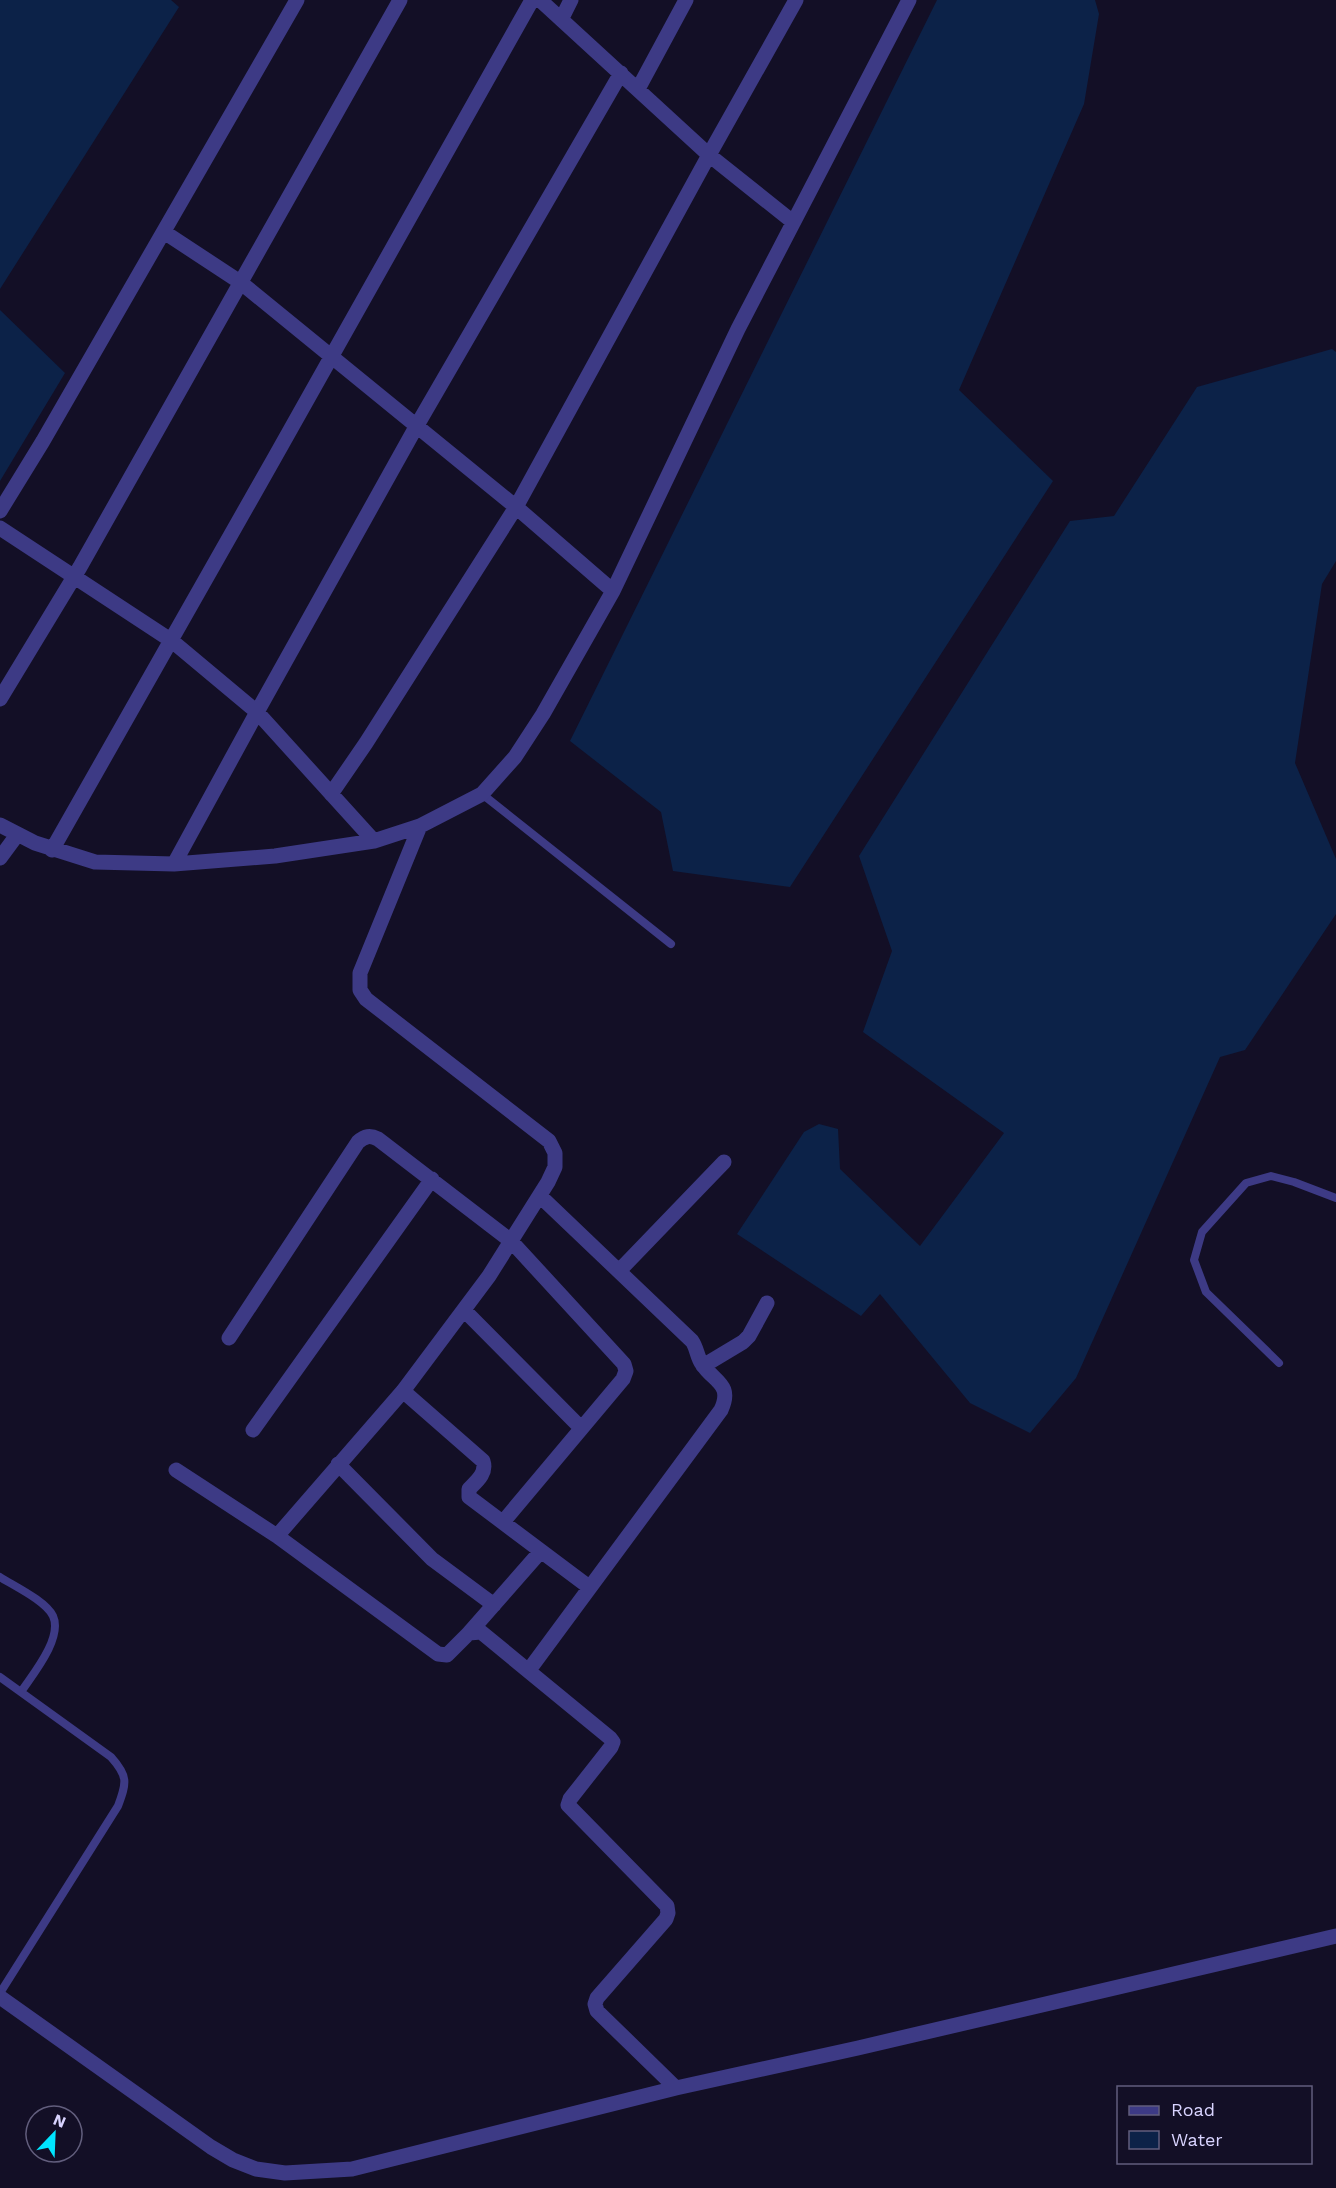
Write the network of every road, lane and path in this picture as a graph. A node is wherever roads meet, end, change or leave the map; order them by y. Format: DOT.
graph roads {
  1 [pos="297,0"];
  2 [pos="400,0"];
  3 [pos="532,0"];
  4 [pos="540,0"];
  5 [pos="572,0"];
  6 [pos="686,0"];
  7 [pos="796,0"];
  8 [pos="909,0"];
  9 [pos="562,18"];
  10 [pos="621,73"];
  11 [pos="638,89"];
  12 [pos="709,155"];
  13 [pos="793,222"];
  14 [pos="164,232"];
  15 [pos="240,282"];
  16 [pos="331,355"];
  17 [pos="417,427"];
  18 [pos="516,507"];
  19 [pos="0,511"];
  20 [pos="0,528"];
  21 [pos="74,576"];
  22 [pos="613,591"];
  23 [pos="172,641"];
  24 [pos="0,699"];
  25 [pos="257,712"];
  26 [pos="331,794"];
  27 [pos="482,794"];
  28 [pos="0,825"];
  29 [pos="420,826"];
  30 [pos="17,835"];
  31 [pos="374,841"];
  32 [pos="52,850"];
  33 [pos="0,858"];
  34 [pos="174,864"];
  35 [pos="671,944"];
  36 [pos="724,1162"];
  37 [pos="432,1179"];
  38 [pos="540,1196"];
  39 [pos="1336,1198"];
  40 [pos="511,1241"];
  41 [pos="619,1271"];
  42 [pos="767,1303"];
  43 [pos="464,1310"];
  44 [pos="229,1338"];
  45 [pos="1279,1363"];
  46 [pos="703,1366"];
  47 [pos="403,1391"];
  48 [pos="581,1428"];
  49 [pos="253,1430"];
  50 [pos="338,1464"];
  51 [pos="176,1470"];
  52 [pos="503,1522"];
  53 [pos="277,1536"];
  54 [pos="542,1551"];
  55 [pos="0,1577"];
  56 [pos="589,1587"];
  57 [pos="494,1605"];
  58 [pos="469,1633"];
  59 [pos="529,1670"];
  60 [pos="0,1677"];
  61 [pos="21,1692"];
  62 [pos="1336,1936"];
  63 [pos="0,1995"];
  64 [pos="676,2088"];
  1 -- 14 [label="street"];
  2 -- 15 [label="street"];
  3 -- 16 [label="street"];
  4 -- 9 [label="street"];
  5 -- 9 [label="street"];
  6 -- 11 [label="street"];
  7 -- 12 [label="street"];
  8 -- 13 [label="street"];
  9 -- 10 [label="street"];
  10 -- 11 [label="street"];
  10 -- 17 [label="street"];
  11 -- 12 [label="street"];
  12 -- 13 [label="street"];
  12 -- 18 [label="street"];
  13 -- 22 [label="street"];
  14 -- 15 [label="street"];
  14 -- 19 [label="street"];
  15 -- 16 [label="street"];
  15 -- 21 [label="street"];
  16 -- 17 [label="street"];
  16 -- 23 [label="street"];
  17 -- 18 [label="street"];
  17 -- 25 [label="street"];
  18 -- 22 [label="street"];
  18 -- 26 [label="street"];
  20 -- 21 [label="street"];
  21 -- 23 [label="street"];
  21 -- 24 [label="street"];
  22 -- 27 [label="street"];
  23 -- 25 [label="street"];
  23 -- 32 [label="street"];
  25 -- 26 [label="street"];
  25 -- 34 [label="street"];
  26 -- 31 [label="street"];
  27 -- 29 [label="street"];
  27 -- 35 [label="lane"];
  28 -- 30 [label="street"];
  29 -- 31 [label="street"];
  29 -- 38 [label="street"];
  30 -- 32 [label="street"];
  30 -- 33 [label="street"];
  31 -- 34 [label="street"];
  32 -- 34 [label="street"];
  36 -- 41 [label="street"];
  37 -- 40 [label="street"];
  37 -- 44 [label="street"];
  37 -- 49 [label="street"];
  38 -- 40 [label="street"];
  38 -- 41 [label="street"];
  39 -- 45 [label="lane"];
  40 -- 43 [label="street"];
  40 -- 48 [label="street"];
  41 -- 46 [label="street"];
  42 -- 46 [label="street"];
  43 -- 47 [label="street"];
  43 -- 48 [label="street"];
  46 -- 56 [label="street"];
  47 -- 50 [label="street"];
  47 -- 52 [label="street"];
  48 -- 52 [label="street"];
  50 -- 53 [label="street"];
  50 -- 57 [label="street"];
  51 -- 53 [label="street"];
  52 -- 54 [label="street"];
  53 -- 58 [label="street"];
  54 -- 56 [label="street"];
  54 -- 57 [label="street"];
  55 -- 61 [label="lane"];
  56 -- 59 [label="street"];
  57 -- 58 [label="street"];
  58 -- 59 [label="street"];
  59 -- 64 [label="street"];
  60 -- 61 [label="lane"];
  61 -- 63 [label="lane"];
  62 -- 64 [label="street"];
  63 -- 64 [label="street"];
}
